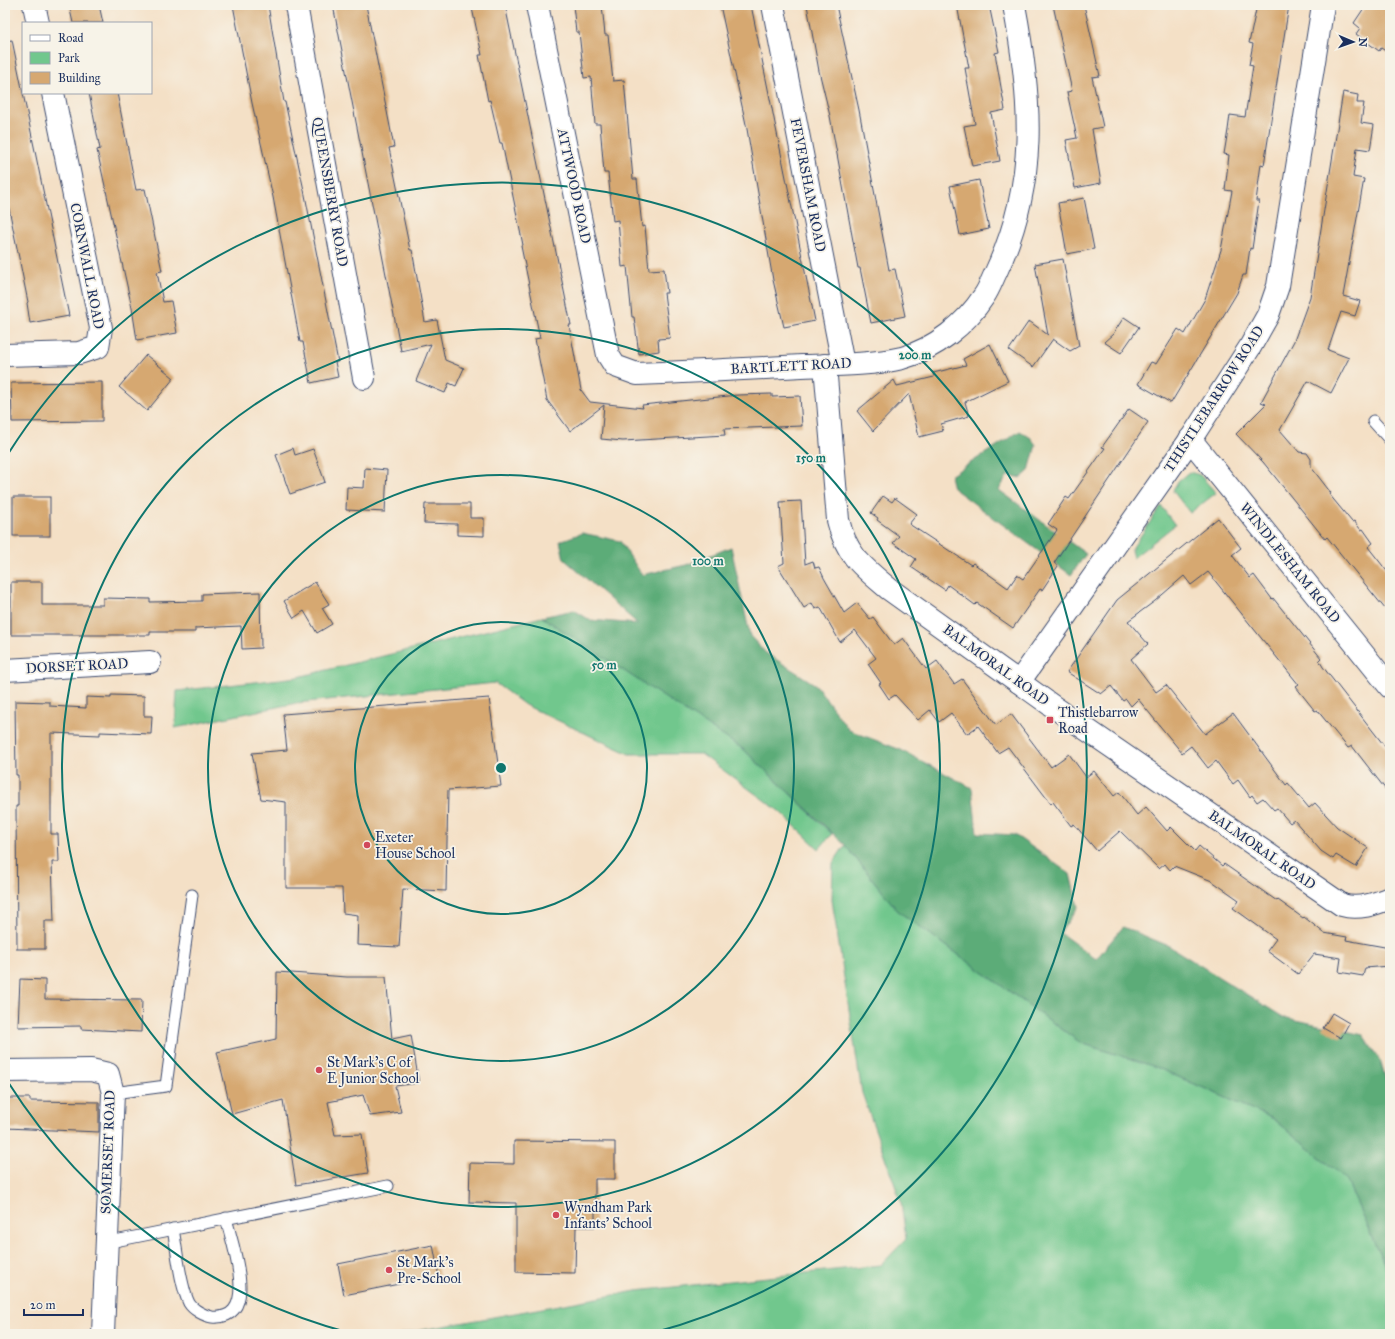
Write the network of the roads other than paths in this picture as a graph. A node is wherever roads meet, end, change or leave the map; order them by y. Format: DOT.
graph roads {
  1 [pos="34,5"];
  2 [pos="296,5"];
  3 [pos="537,5"];
  4 [pos="773,5"];
  5 [pos="1014,5"];
  6 [pos="1323,5"];
  7 [pos="38,22"];
  8 [pos="52,94"];
  9 [pos="5,355"];
  10 [pos="834,365"];
  11 [pos="615,366"];
  12 [pos="364,378"];
  13 [pos="1373,421"];
  14 [pos="1190,438"];
  15 [pos="1390,440"];
  16 [pos="150,662"];
  17 [pos="5,670"];
  18 [pos="1019,682"];
  19 [pos="1390,687"];
  20 [pos="192,895"];
  21 [pos="1390,898"];
  22 [pos="5,1071"];
  23 [pos="113,1093"];
  24 [pos="388,1186"];
  25 [pos="226,1218"];
  26 [pos="173,1229"];
  27 [pos="106,1243"];
  28 [pos="103,1334"];
  1 -- 7 [label="street"];
  2 -- 12 [label="street, QUEENSBERRY ROAD"];
  3 -- 11 [label="street, ATTWOOD ROAD"];
  4 -- 10 [label="street, FEVERSHAM ROAD"];
  5 -- 10 [label="street, BARTLETT ROAD"];
  6 -- 14 [label="street, THISTLEBARROW ROAD"];
  8 -- 9 [label="street, CORNWALL ROAD"];
  10 -- 11 [label="street, BARTLETT ROAD"];
  10 -- 18 [label="street, BALMORAL ROAD"];
  13 -- 15 [label="lane"];
  14 -- 18 [label="street, THISTLEBARROW ROAD"];
  14 -- 19 [label="street, WINDLESHAM ROAD"];
  16 -- 17 [label="street, DORSET ROAD"];
  18 -- 21 [label="street, BALMORAL ROAD"];
  20 -- 23 [label="lane"];
  22 -- 23 [label="street, SOMERSET ROAD"];
  23 -- 27 [label="street, SOMERSET ROAD"];
  24 -- 25 [label="lane"];
  25 -- 26 [label="lane"];
  25 -- 26 [label="lane"];
  26 -- 27 [label="lane"];
  27 -- 28 [label="street, SOMERSET ROAD"];
}
